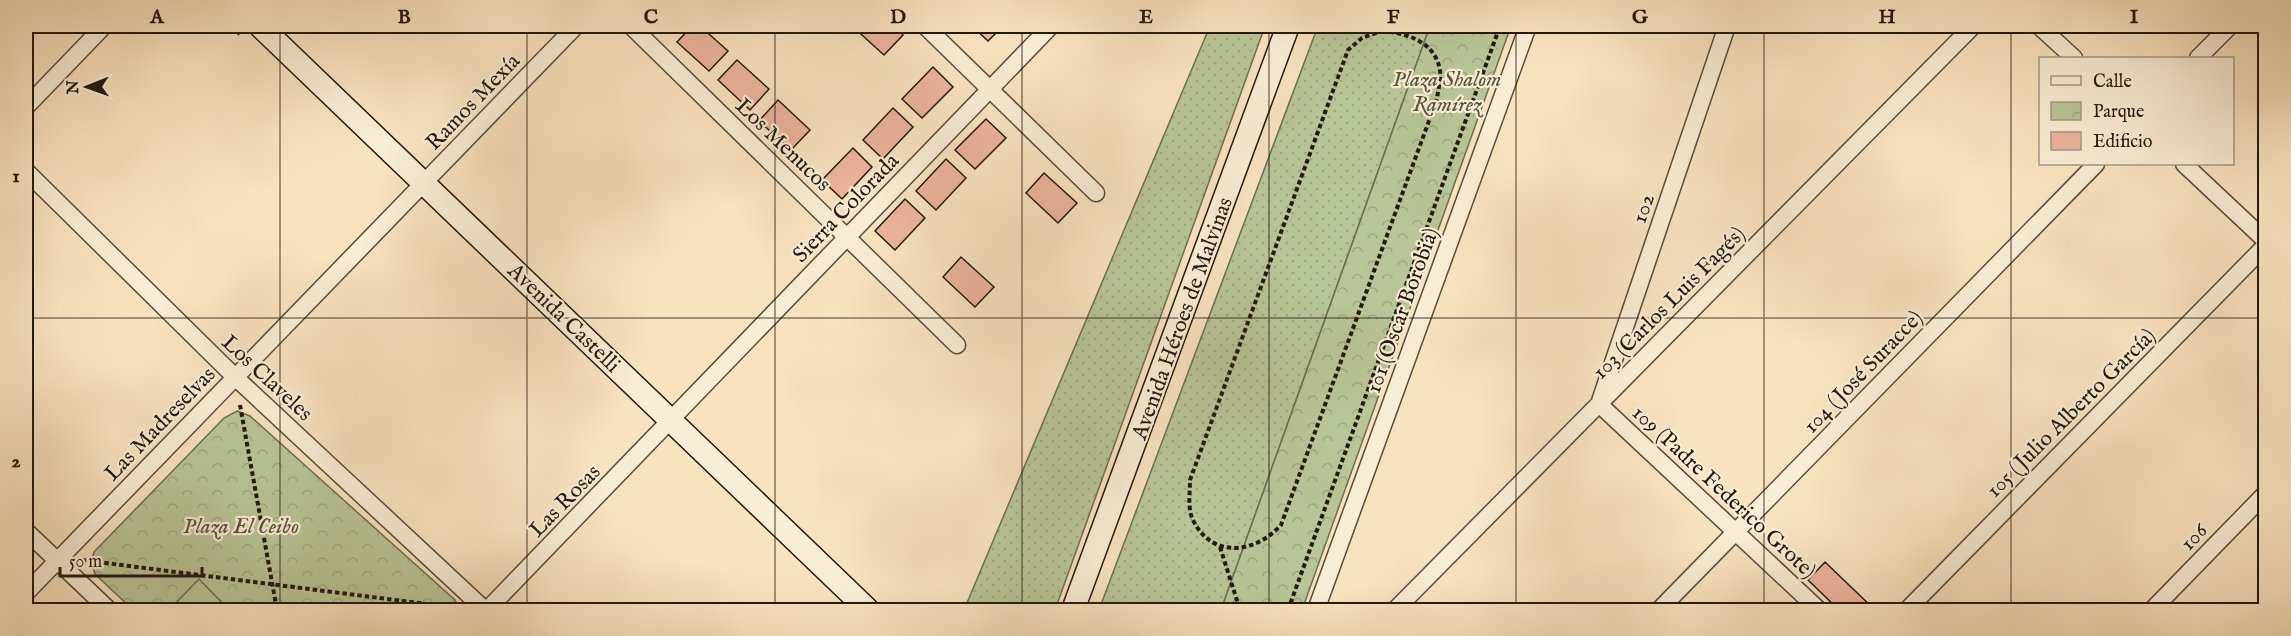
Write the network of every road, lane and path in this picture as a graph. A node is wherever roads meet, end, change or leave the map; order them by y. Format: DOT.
graph roads {
  1 [pos="104,26"];
  2 [pos="260,26"];
  3 [pos="576,26"];
  4 [pos="631,26"];
  5 [pos="925,26"];
  6 [pos="1051,26"];
  7 [pos="1288,26"];
  8 [pos="1500,26"];
  9 [pos="1528,26"];
  10 [pos="1727,26"];
  11 [pos="1973,26"];
  12 [pos="2039,26"];
  13 [pos="2230,26"];
  14 [pos="2073,57"];
  15 [pos="2199,57"];
  16 [pos="990,89"];
  17 [pos="26,107"];
  18 [pos="2096,165"];
  19 [pos="2185,165"];
  20 [pos="26,171"];
  21 [pos="425,182"];
  22 [pos="1096,193"];
  23 [pos="848,237"];
  24 [pos="2265,243"];
  25 [pos="957,345"];
  26 [pos="235,377"];
  27 [pos="1599,404"];
  28 [pos="672,420"];
  29 [pos="2265,494"];
  30 [pos="26,531"];
  31 [pos="1736,532"];
  32 [pos="1220,547"];
  33 [pos="57,561"];
  34 [pos="273,585"];
  35 [pos="26,593"];
  36 [pos="467,609"];
  37 [pos="109,610"];
  38 [pos="277,610"];
  39 [pos="486,610"];
  40 [pos="868,610"];
  41 [pos="1073,610"];
  42 [pos="1240,610"];
  43 [pos="1288,610"];
  44 [pos="1316,610"];
  45 [pos="1395,610"];
  46 [pos="1659,610"];
  47 [pos="1819,610"];
  48 [pos="1907,610"];
  49 [pos="2152,610"];
  1 -- 17 [label="street"];
  2 -- 21 [label="main road, Avenida Castelli"];
  3 -- 21 [label="street, Ramos Mexía"];
  4 -- 23 [label="street, Los Menucos"];
  5 -- 16 [label="street"];
  6 -- 16 [label="street, Sierra Colorada"];
  7 -- 41 [label="main road, Avenida Héroes de Malvinas"];
  8 -- 43 [label="path"];
  9 -- 44 [label="street, 101 (Oscar Borobia)"];
  10 -- 27 [label="street, 102"];
  11 -- 27 [label="street, 103 (Carlos Luis Fagés)"];
  12 -- 14 [label="street"];
  13 -- 15 [label="street"];
  16 -- 22 [label="street"];
  16 -- 23 [label="street, Sierra Colorada"];
  18 -- 31 [label="street, 104 (José Suracce)"];
  19 -- 24 [label="street"];
  20 -- 26 [label="street, Los Claveles"];
  21 -- 26 [label="street, Las Madreselvas"];
  21 -- 28 [label="main road, Avenida Castelli"];
  23 -- 25 [label="street, Los Menucos"];
  23 -- 28 [label="street, Sierra Colorada"];
  24 -- 48 [label="street, 105 (Julio Alberto García)"];
  26 -- 33 [label="street, Las Madreselvas"];
  26 -- 34 [label="path"];
  26 -- 39 [label="street, Los Claveles"];
  27 -- 31 [label="street, 109 (Padre Federico Grote)"];
  27 -- 45 [label="street, 103 (Carlos Luis Fagés)"];
  28 -- 39 [label="street, Las Rosas"];
  28 -- 40 [label="main road, Avenida Castelli"];
  29 -- 49 [label="street, 106"];
  30 -- 33 [label="street"];
  31 -- 46 [label="street, 104 (José Suracce)"];
  31 -- 47 [label="street, 109 (Padre Federico Grote)"];
  32 -- 32 [label="path"];
  32 -- 42 [label="path"];
  33 -- 34 [label="path"];
  33 -- 35 [label="street, Las Madreselvas"];
  33 -- 37 [label="street"];
  34 -- 36 [label="path"];
  34 -- 38 [label="path"];
}
